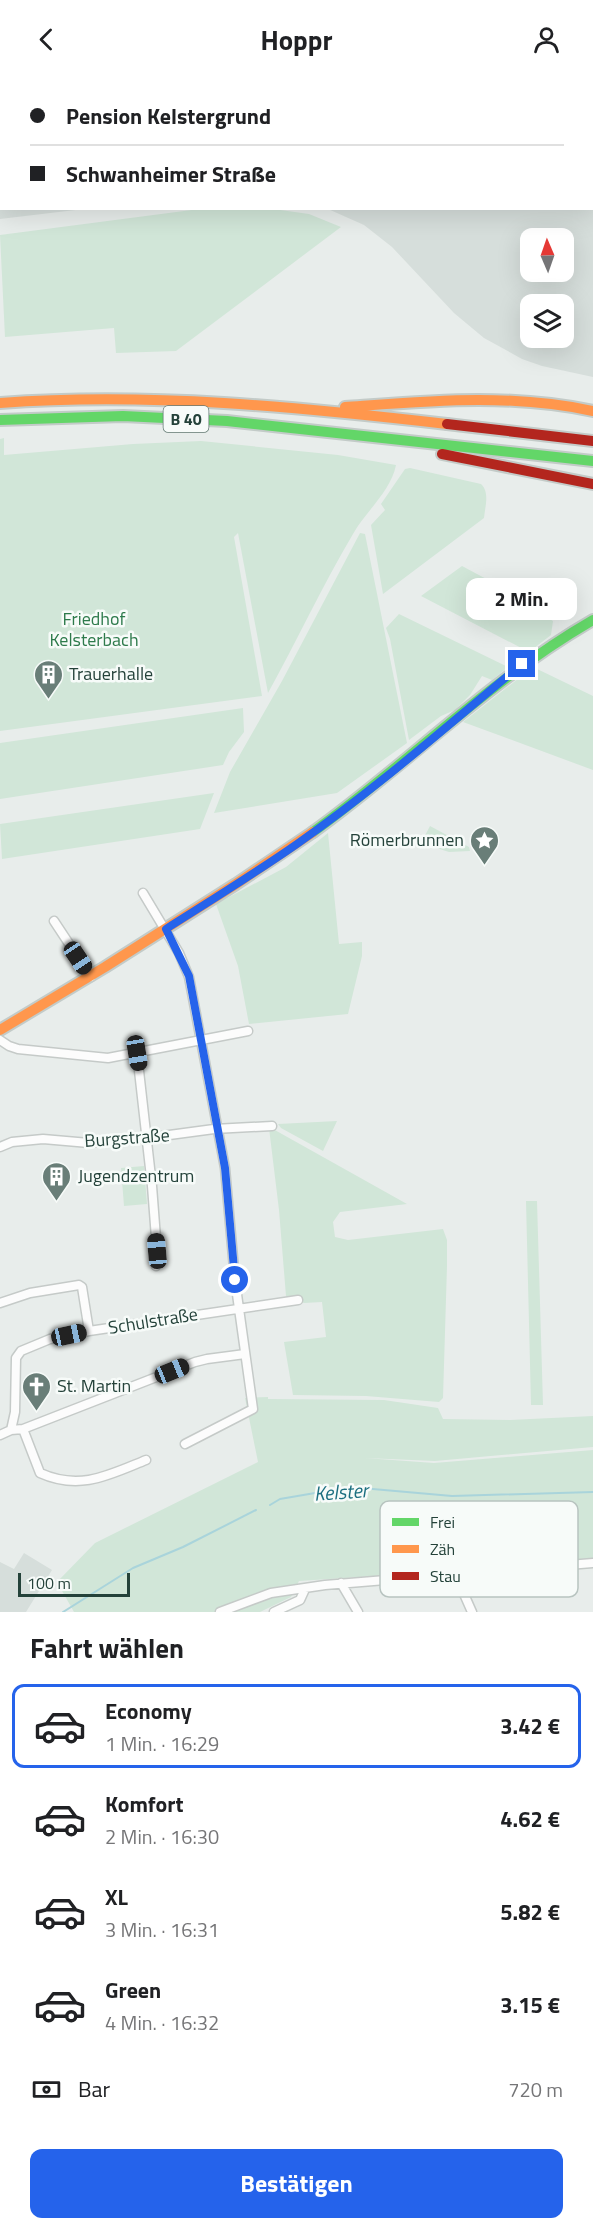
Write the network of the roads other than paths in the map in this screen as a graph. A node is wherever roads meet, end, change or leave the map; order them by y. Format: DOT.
graph roads {
  1 [pos="0,402"];
  2 [pos="302,410"];
  3 [pos="593,411"];
  4 [pos="0,420"];
  5 [pos="371,437"];
  6 [pos="593,441"];
  7 [pos="593,461"];
  8 [pos="593,484"];
  9 [pos="593,620"];
  10 [pos="144,893"];
  11 [pos="54,921"];
  12 [pos="166,929"];
  13 [pos="91,977"];
  14 [pos="0,1030"];
  15 [pos="248,1031"];
  16 [pos="0,1040"];
  17 [pos="201,1040"];
  18 [pos="137,1053"];
  19 [pos="272,1126"];
  20 [pos="219,1130"];
  21 [pos="147,1138"];
  22 [pos="0,1147"];
  23 [pos="156,1266"];
  24 [pos="298,1300"];
  25 [pos="0,1303"];
  26 [pos="239,1308"];
  27 [pos="89,1331"];
  28 [pos="246,1354"];
  29 [pos="23,1429"];
  30 [pos="11,1430"];
  31 [pos="0,1436"];
  32 [pos="185,1444"];
  33 [pos="146,1460"];
  34 [pos="593,1563"];
  35 [pos="578,1564"];
  36 [pos="380,1581"];
  37 [pos="341,1583"];
  38 [pos="305,1588"];
  39 [pos="465,1597"];
  40 [pos="220,1612"];
  41 [pos="274,1612"];
  42 [pos="358,1612"];
  43 [pos="472,1612"];
  1 -- 2 [label="main road, B 40"];
  2 -- 3 [label="main road, B 40"];
  2 -- 6 [label="main road, B 40"];
  4 -- 5 [label="main road, B 40"];
  5 -- 7 [label="main road, B 40"];
  5 -- 8 [label="main road, B 40"];
  9 -- 12 [label="main road"];
  10 -- 12 [label="street"];
  11 -- 13 [label="street"];
  12 -- 13 [label="main road"];
  12 -- 17 [label="street"];
  13 -- 14 [label="main road"];
  15 -- 17 [label="street"];
  16 -- 18 [label="street"];
  17 -- 18 [label="street"];
  17 -- 20 [label="street"];
  18 -- 21 [label="street"];
  19 -- 20 [label="street, Burgstraße"];
  20 -- 21 [label="street, Burgstraße"];
  20 -- 26 [label="street"];
  21 -- 22 [label="street, Burgstraße"];
  21 -- 23 [label="street"];
  24 -- 26 [label="street, Schulstraße"];
  25 -- 27 [label="street"];
  26 -- 27 [label="street, Schulstraße"];
  26 -- 28 [label="street"];
  27 -- 30 [label="street, Schulstraße"];
  28 -- 29 [label="street"];
  28 -- 32 [label="street"];
  29 -- 30 [label="street"];
  29 -- 33 [label="street"];
  30 -- 31 [label="street"];
  34 -- 35 [label="street"];
  36 -- 37 [label="street"];
  37 -- 38 [label="street"];
  37 -- 42 [label="street"];
  38 -- 40 [label="street"];
  38 -- 41 [label="street"];
  39 -- 43 [label="street"];
}
